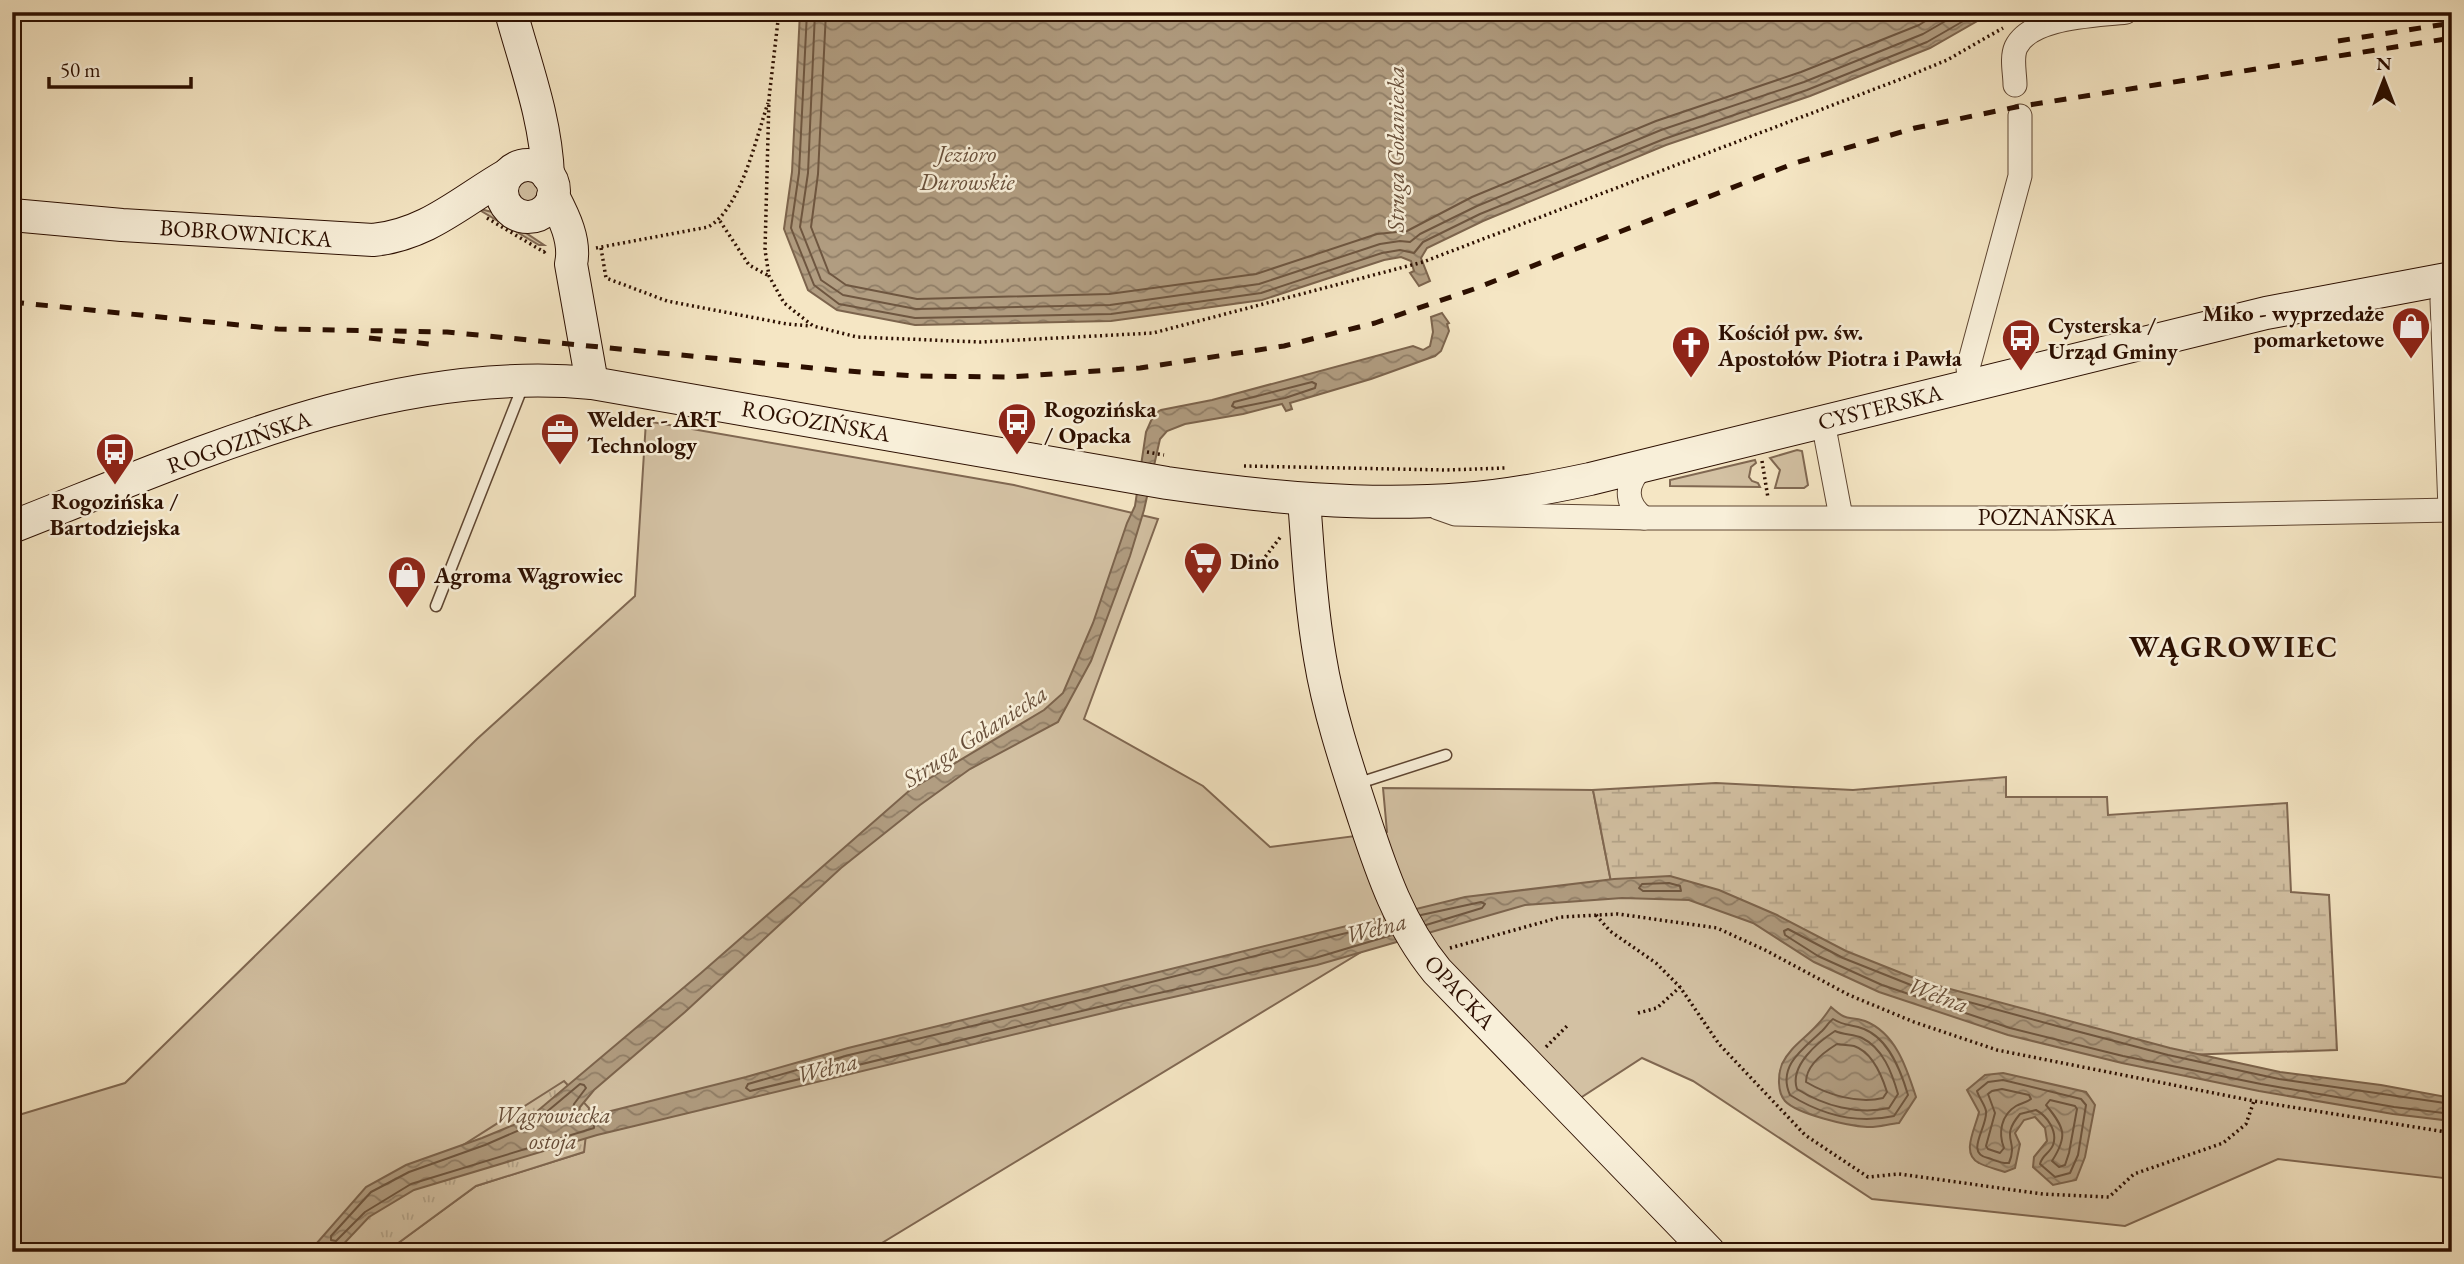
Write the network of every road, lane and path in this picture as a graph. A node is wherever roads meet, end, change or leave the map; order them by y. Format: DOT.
graph roads {
  1 [pos="511,12"];
  2 [pos="779,12"];
  3 [pos="2126,12"];
  4 [pos="2012,23"];
  5 [pos="527,73"];
  6 [pos="2015,85"];
  7 [pos="769,98"];
  8 [pos="2020,116"];
  9 [pos="551,186"];
  10 [pos="511,191"];
  11 [pos="12,215"];
  12 [pos="720,221"];
  13 [pos="601,247"];
  14 [pos="581,257"];
  15 [pos="769,276"];
  16 [pos="2447,289"];
  17 [pos="813,326"];
  18 [pos="525,381"];
  19 [pos="592,383"];
  20 [pos="1970,384"];
  21 [pos="1823,422"];
  22 [pos="1757,439"];
  23 [pos="1157,453"];
  24 [pos="1166,456"];
  25 [pos="1235,466"];
  26 [pos="1513,467"];
  27 [pos="1643,467"];
  28 [pos="1304,499"];
  29 [pos="1416,500"];
  30 [pos="2451,510"];
  31 [pos="1771,517"];
  32 [pos="1841,517"];
  33 [pos="1644,518"];
  34 [pos="12,527"];
  35 [pos="1282,535"];
  36 [pos="1262,561"];
  37 [pos="436,606"];
  38 [pos="1446,755"];
  39 [pos="1354,785"];
  40 [pos="1596,915"];
  41 [pos="1424,956"];
  42 [pos="1680,987"];
  43 [pos="1638,1013"];
  44 [pos="1567,1026"];
  45 [pos="1543,1049"];
  46 [pos="2255,1101"];
  47 [pos="2452,1133"];
  48 [pos="1709,1252"];
  1 -- 5 [label="street"];
  2 -- 7 [label="path"];
  3 -- 6 [label="street"];
  4 -- 17 [label="path"];
  5 -- 9 [label="street"];
  5 -- 10 [label="street"];
  7 -- 12 [label="path"];
  7 -- 15 [label="path"];
  8 -- 20 [label="street"];
  9 -- 10 [label="street, BOBROWNICKA"];
  9 -- 10 [label="street"];
  9 -- 14 [label="street"];
  10 -- 11 [label="street, BOBROWNICKA"];
  10 -- 14 [label="street"];
  12 -- 13 [label="path"];
  12 -- 15 [label="path"];
  13 -- 14 [label="path"];
  13 -- 17 [label="path"];
  14 -- 19 [label="street"];
  15 -- 17 [label="path"];
  16 -- 20 [label="street, CYSTERSKA"];
  16 -- 30 [label="street"];
  18 -- 19 [label="street, ROGOZIŃSKA"];
  18 -- 34 [label="street, ROGOZIŃSKA"];
  18 -- 37 [label="lane"];
  19 -- 28 [label="street, ROGOZIŃSKA"];
  20 -- 21 [label="street, CYSTERSKA"];
  21 -- 22 [label="street, CYSTERSKA"];
  21 -- 32 [label="street"];
  22 -- 27 [label="street, CYSTERSKA"];
  22 -- 31 [label="path"];
  23 -- 24 [label="path"];
  25 -- 26 [label="path"];
  27 -- 29 [label="street, CYSTERSKA"];
  27 -- 33 [label="street"];
  28 -- 29 [label="street, CYSTERSKA"];
  28 -- 39 [label="street, OPACKA"];
  29 -- 33 [label="street, POZNAŃSKA"];
  30 -- 32 [label="street, POZNAŃSKA"];
  31 -- 32 [label="street, POZNAŃSKA"];
  31 -- 33 [label="street, POZNAŃSKA"];
  35 -- 36 [label="path"];
  38 -- 39 [label="lane"];
  39 -- 41 [label="street, OPACKA"];
  40 -- 41 [label="path"];
  40 -- 42 [label="path"];
  40 -- 46 [label="path"];
  41 -- 48 [label="street, OPACKA"];
  42 -- 43 [label="path"];
  42 -- 46 [label="path"];
  44 -- 45 [label="path"];
  46 -- 47 [label="path"];
}
